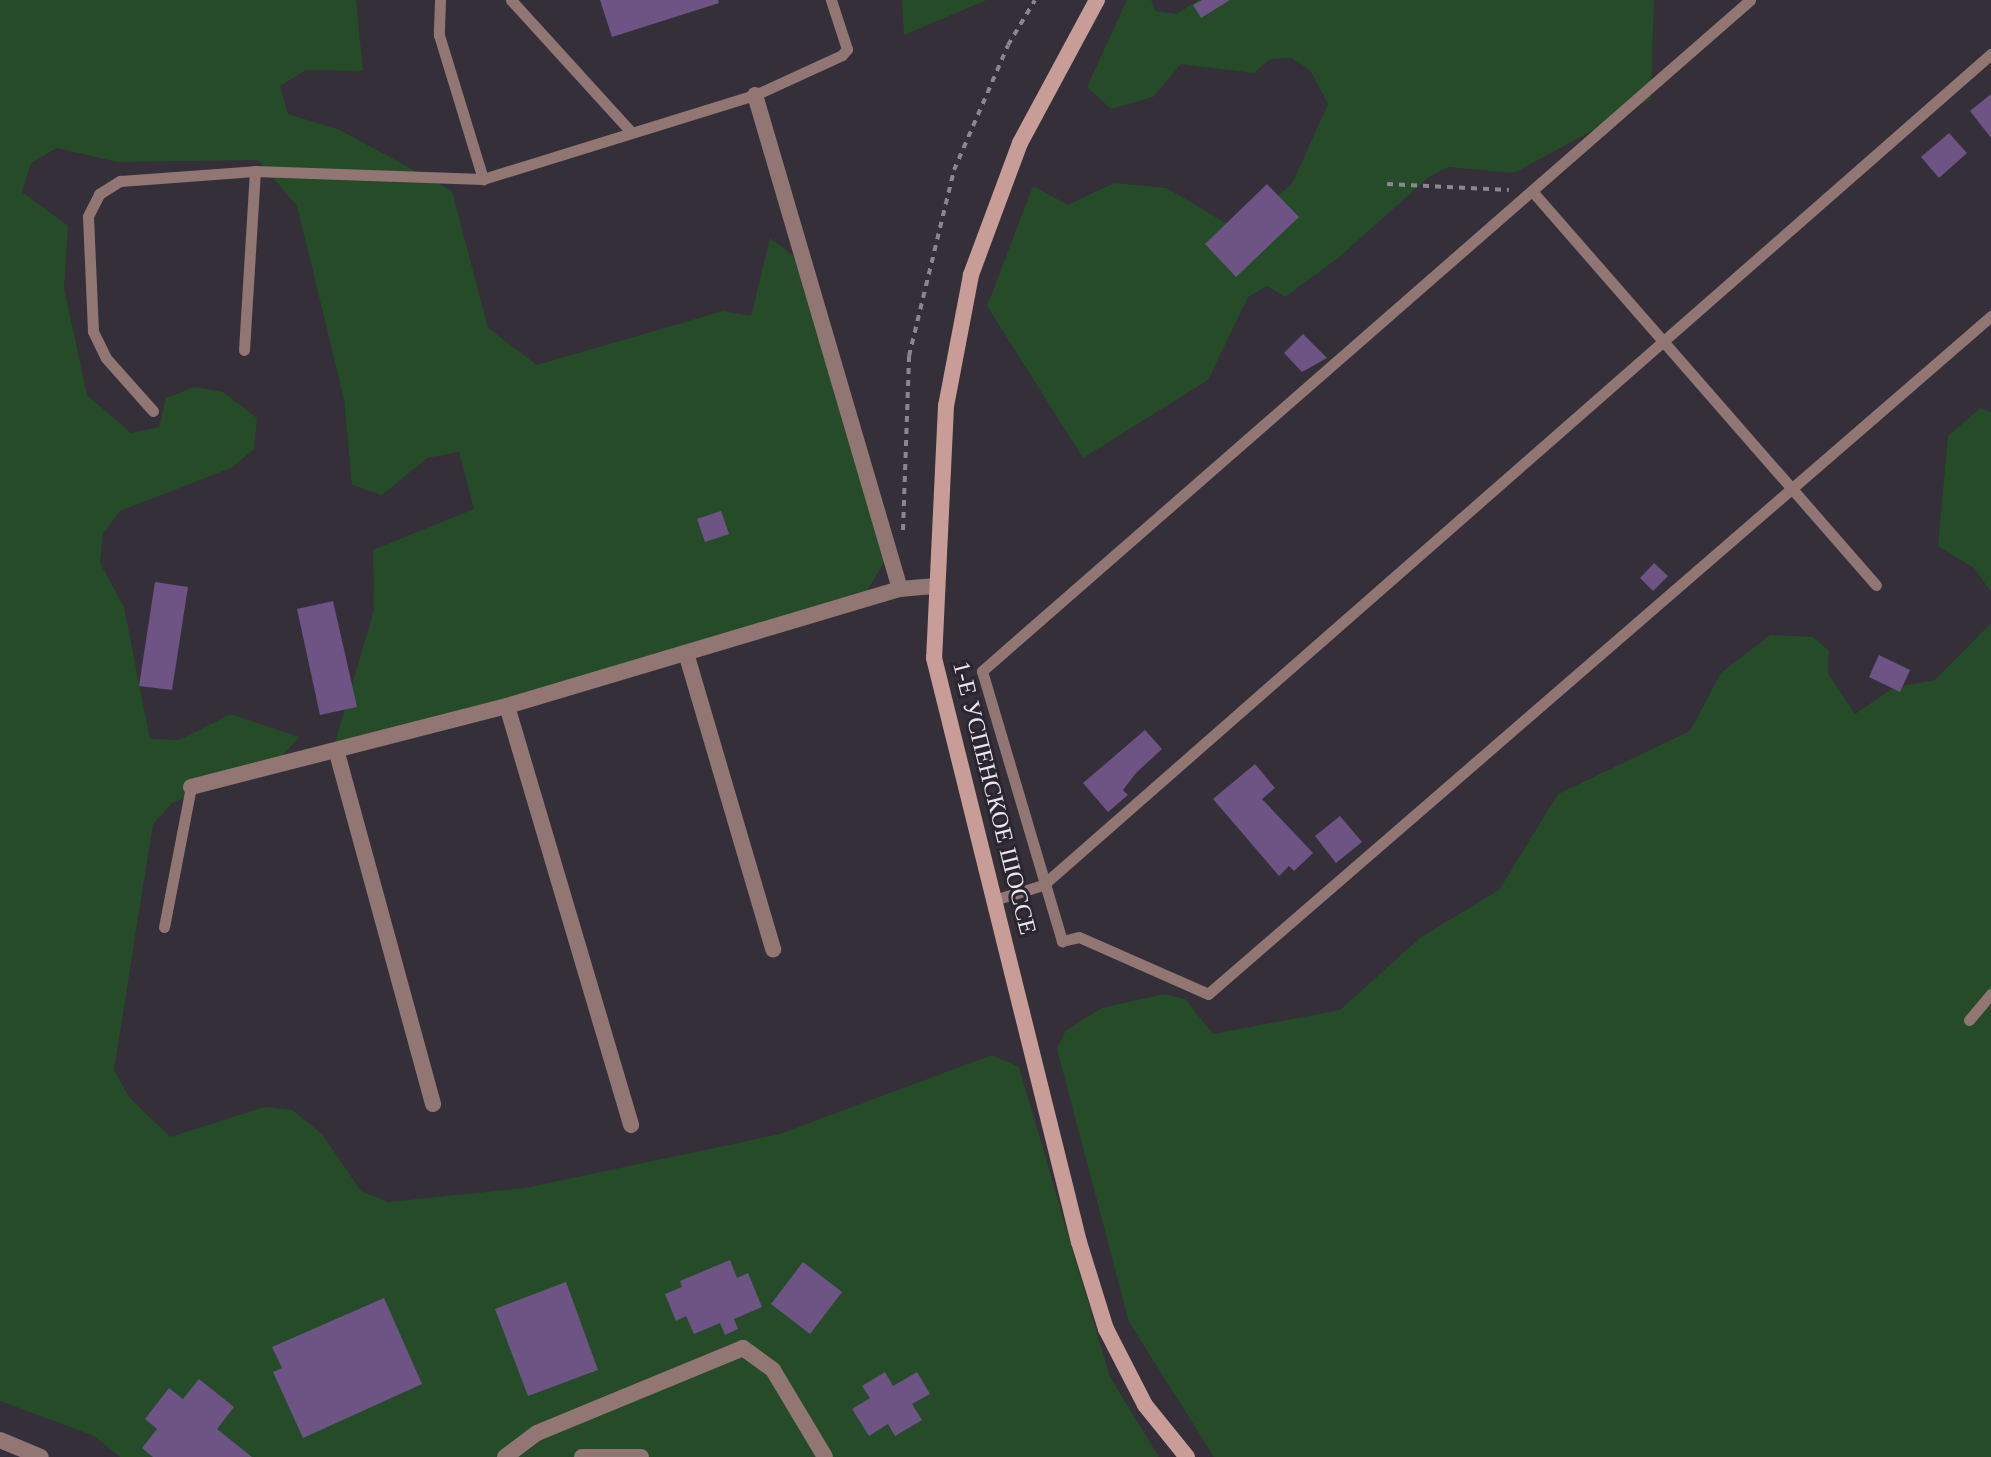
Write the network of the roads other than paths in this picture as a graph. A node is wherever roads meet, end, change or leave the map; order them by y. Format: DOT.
graph roads {
  1 [pos="440,0"];
  2 [pos="511,0"];
  3 [pos="831,0"];
  4 [pos="1097,0"];
  5 [pos="1750,0"];
  6 [pos="1991,54"];
  7 [pos="755,95"];
  8 [pos="631,132"];
  9 [pos="255,171"];
  10 [pos="483,179"];
  11 [pos="1532,191"];
  12 [pos="1991,316"];
  13 [pos="1663,341"];
  14 [pos="244,350"];
  15 [pos="153,411"];
  16 [pos="1792,488"];
  17 [pos="1876,585"];
  18 [pos="936,586"];
  19 [pos="900,589"];
  20 [pos="686,653"];
  21 [pos="507,706"];
  22 [pos="337,753"];
  23 [pos="191,787"];
  24 [pos="1043,885"];
  25 [pos="994,900"];
  26 [pos="164,927"];
  27 [pos="773,949"];
  28 [pos="1991,994"];
  29 [pos="1969,1020"];
  30 [pos="433,1104"];
  31 [pos="631,1125"];
  32 [pos="0,1440"];
  33 [pos="41,1457"];
  34 [pos="505,1457"];
  35 [pos="582,1457"];
  36 [pos="641,1457"];
  37 [pos="825,1457"];
  38 [pos="1187,1457"];
  1 -- 10 [label="lane"];
  2 -- 8 [label="lane"];
  3 -- 7 [label="lane"];
  4 -- 18 [label="main road, 1-Е УСПЕНСКОЕ ШОССЕ"];
  5 -- 11 [label="lane"];
  6 -- 13 [label="lane"];
  7 -- 8 [label="lane"];
  7 -- 19 [label="street"];
  8 -- 10 [label="lane"];
  9 -- 10 [label="lane"];
  9 -- 14 [label="lane"];
  9 -- 15 [label="lane"];
  11 -- 13 [label="lane"];
  11 -- 24 [label="lane"];
  12 -- 16 [label="lane"];
  13 -- 16 [label="lane"];
  13 -- 24 [label="lane"];
  16 -- 17 [label="lane"];
  16 -- 24 [label="lane"];
  18 -- 19 [label="street"];
  18 -- 25 [label="main road, 1-Е УСПЕНСКОЕ ШОССЕ"];
  19 -- 20 [label="street"];
  20 -- 21 [label="street"];
  20 -- 27 [label="street"];
  21 -- 22 [label="street"];
  21 -- 31 [label="street"];
  22 -- 23 [label="street"];
  22 -- 30 [label="street"];
  23 -- 26 [label="lane"];
  24 -- 25 [label="lane"];
  25 -- 38 [label="main road, 1-Е УСПЕНСКОЕ ШОССЕ"];
  28 -- 29 [label="lane"];
  32 -- 33 [label="street"];
  34 -- 37 [label="street"];
  35 -- 36 [label="street"];
}
